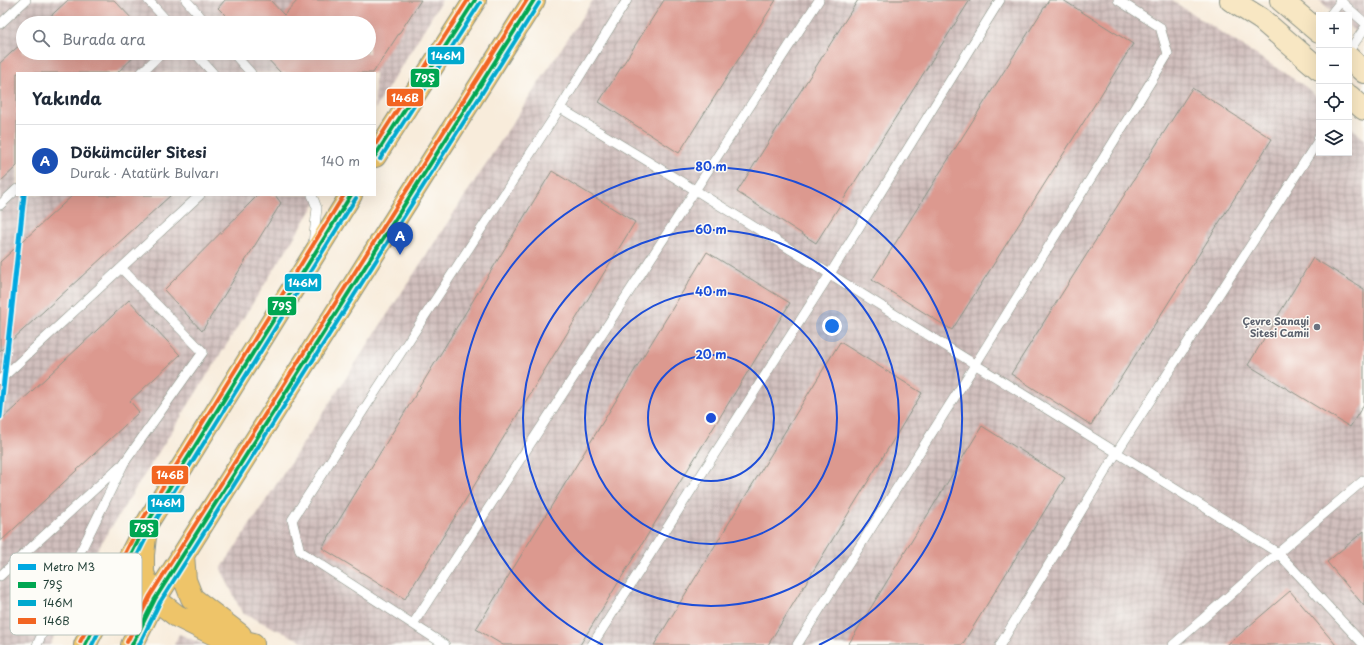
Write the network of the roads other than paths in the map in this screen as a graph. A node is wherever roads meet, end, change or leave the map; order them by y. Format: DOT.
graph roads {
  1 [pos="26,0"];
  2 [pos="148,0"];
  3 [pos="186,0"];
  4 [pos="475,0"];
  5 [pos="534,0"];
  6 [pos="627,0"];
  7 [pos="819,0"];
  8 [pos="1000,0"];
  9 [pos="1118,0"];
  10 [pos="1231,0"];
  11 [pos="1281,0"];
  12 [pos="1341,0"];
  13 [pos="1333,12"];
  14 [pos="163,16"];
  15 [pos="197,16"];
  16 [pos="1364,22"];
  17 [pos="1316,23"];
  18 [pos="0,24"];
  19 [pos="1364,30"];
  20 [pos="1316,46"];
  21 [pos="1351,48"];
  22 [pos="155,60"];
  23 [pos="201,60"];
  24 [pos="239,60"];
  25 [pos="1352,61"];
  26 [pos="1311,62"];
  27 [pos="142,72"];
  28 [pos="212,72"];
  29 [pos="250,72"];
  30 [pos="1364,72"];
  31 [pos="1352,99"];
  32 [pos="560,108"];
  33 [pos="1364,110"];
  34 [pos="396,122"];
  35 [pos="376,134"];
  36 [pos="1316,144"];
  37 [pos="376,154"];
  38 [pos="16,190"];
  39 [pos="696,190"];
  40 [pos="199,196"];
  41 [pos="312,196"];
  42 [pos="350,196"];
  43 [pos="0,205"];
  44 [pos="311,258"];
  45 [pos="122,268"];
  46 [pos="830,274"];
  47 [pos="975,365"];
  48 [pos="0,380"];
  49 [pos="1117,452"];
  50 [pos="124,463"];
  51 [pos="1364,480"];
  52 [pos="146,526"];
  53 [pos="25,553"];
  54 [pos="80,553"];
  55 [pos="132,553"];
  56 [pos="1278,553"];
  57 [pos="183,555"];
  58 [pos="10,567"];
  59 [pos="0,576"];
  60 [pos="155,599"];
  61 [pos="413,624"];
  62 [pos="142,625"];
  63 [pos="42,635"];
  64 [pos="90,635"];
  65 [pos="137,635"];
  66 [pos="37,645"];
  67 [pos="85,645"];
  68 [pos="132,645"];
  69 [pos="445,645"];
  70 [pos="592,645"];
  71 [pos="797,645"];
  72 [pos="1000,645"];
  73 [pos="1173,645"];
  74 [pos="1364,645"];
  1 -- 18 [label="lane"];
  2 -- 14 [label="lane"];
  3 -- 15 [label="lane"];
  4 -- 34 [label="main road"];
  5 -- 57 [label="main road"];
  6 -- 32 [label="lane"];
  7 -- 39 [label="lane"];
  8 -- 46 [label="lane"];
  9 -- 47 [label="lane"];
  10 -- 26 [label="street"];
  11 -- 17 [label="street"];
  12 -- 13 [label="lane"];
  12 -- 16 [label="lane"];
  19 -- 21 [label="lane"];
  20 -- 26 [label="street"];
  22 -- 27 [label="lane"];
  23 -- 28 [label="lane"];
  24 -- 29 [label="lane"];
  25 -- 30 [label="street"];
  31 -- 33 [label="street"];
  32 -- 39 [label="lane"];
  32 -- 61 [label="lane"];
  34 -- 35 [label="lane"];
  34 -- 37 [label="main road"];
  36 -- 49 [label="lane"];
  38 -- 43 [label="lane"];
  39 -- 46 [label="lane"];
  39 -- 61 [label="lane"];
  40 -- 45 [label="lane"];
  41 -- 44 [label="lane"];
  42 -- 44 [label="main road"];
  44 -- 52 [label="main road"];
  45 -- 48 [label="lane"];
  45 -- 50 [label="lane"];
  46 -- 47 [label="lane"];
  46 -- 70 [label="lane"];
  47 -- 49 [label="lane"];
  47 -- 71 [label="lane"];
  49 -- 56 [label="lane"];
  49 -- 72 [label="lane"];
  50 -- 53 [label="lane"];
  50 -- 54 [label="lane"];
  51 -- 56 [label="lane"];
  52 -- 55 [label="main road"];
  52 -- 60 [label="main road"];
  56 -- 73 [label="lane"];
  56 -- 74 [label="lane"];
  57 -- 60 [label="main road"];
  57 -- 60 [label="main road"];
  58 -- 59 [label="lane"];
  60 -- 62 [label="main road"];
  61 -- 69 [label="lane"];
  63 -- 66 [label="lane"];
  64 -- 67 [label="main road"];
  65 -- 68 [label="main road"];
}
